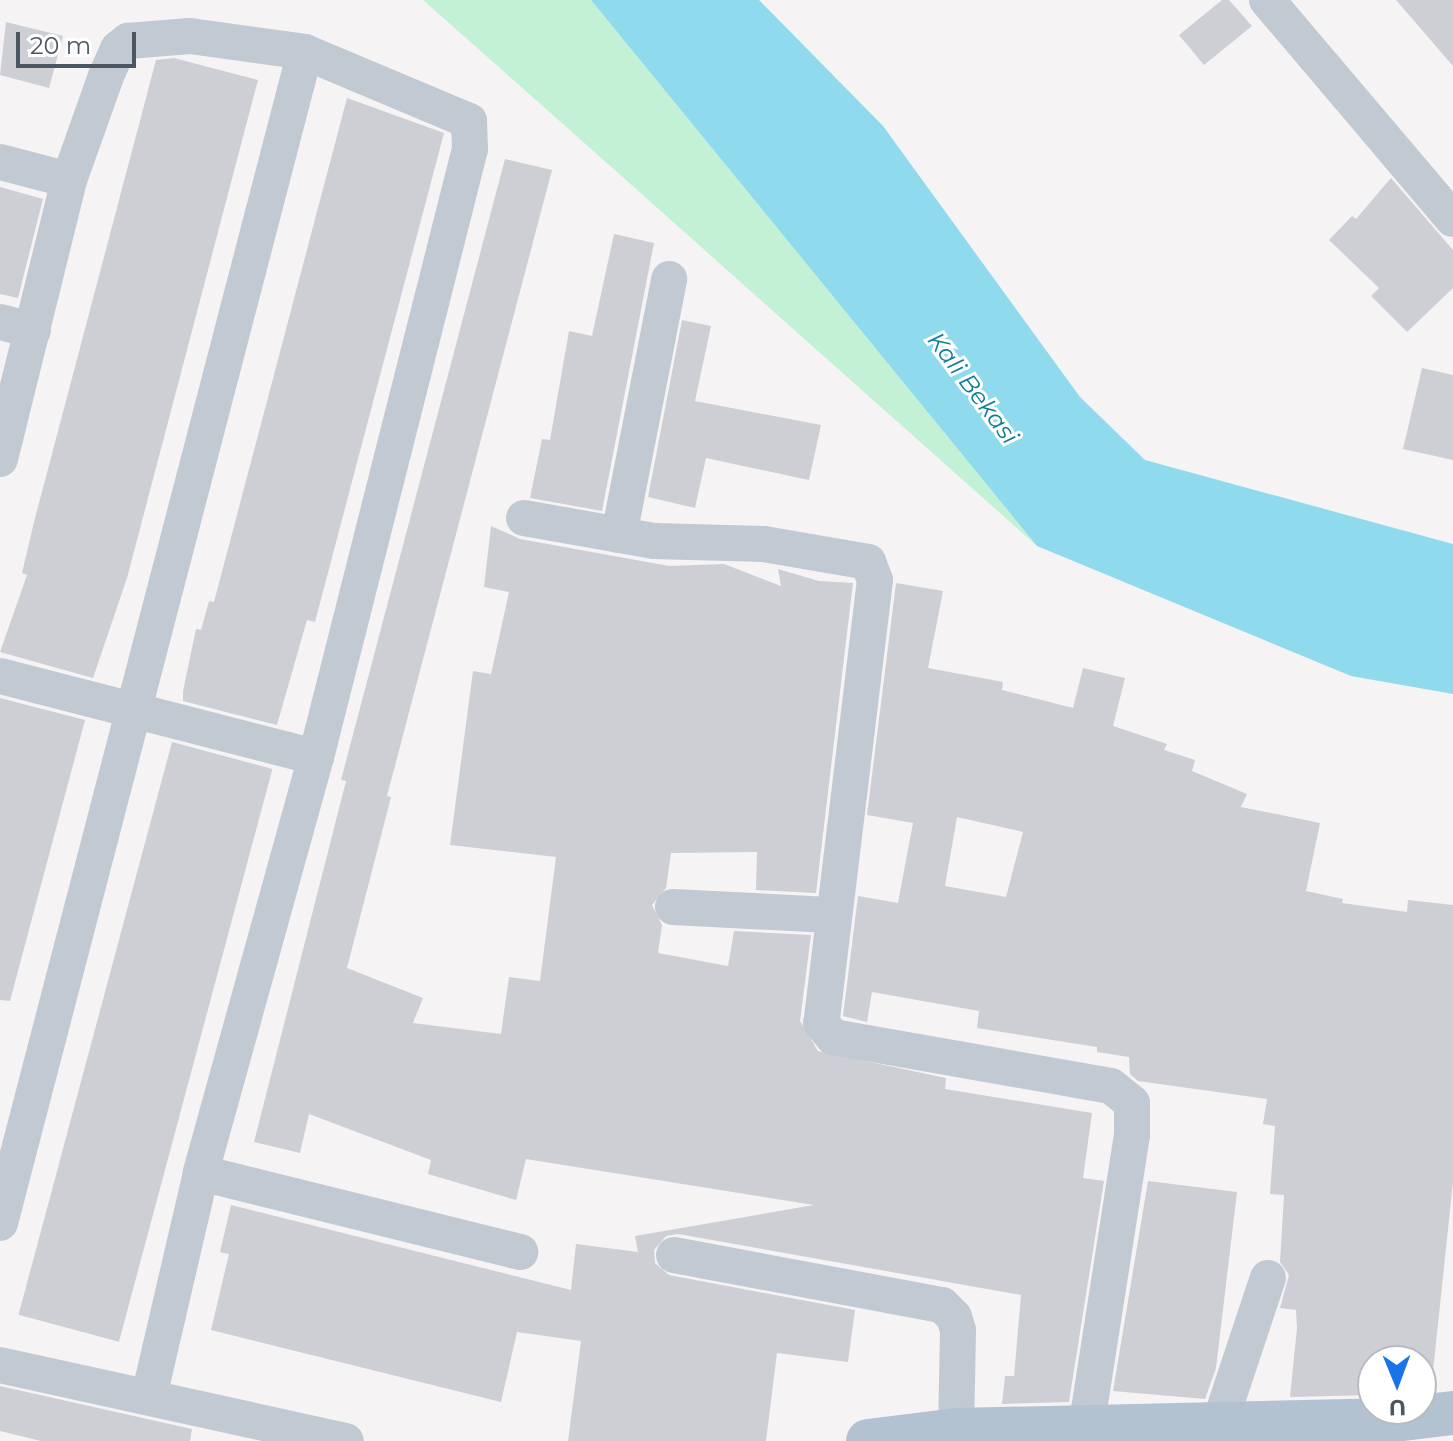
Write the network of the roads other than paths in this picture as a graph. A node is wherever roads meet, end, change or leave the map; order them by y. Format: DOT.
graph roads {
  1 [pos="1267,0"];
  2 [pos="305,52"];
  3 [pos="0,162"];
  4 [pos="69,180"];
  5 [pos="1453,219"];
  6 [pos="669,279"];
  7 [pos="16,326"];
  8 [pos="0,459"];
  9 [pos="524,518"];
  10 [pos="619,535"];
  11 [pos="0,676"];
  12 [pos="132,710"];
  13 [pos="316,757"];
  14 [pos="673,907"];
  15 [pos="830,915"];
  16 [pos="201,1173"];
  17 [pos="0,1223"];
  18 [pos="520,1252"];
  19 [pos="674,1255"];
  20 [pos="1268,1278"];
  21 [pos="0,1365"];
  22 [pos="149,1397"];
  23 [pos="1453,1413"];
  24 [pos="1219,1425"];
  25 [pos="1086,1429"];
  26 [pos="956,1430"];
  27 [pos="346,1441"];
  28 [pos="868,1441"];
  1 -- 5 [label="street"];
  2 -- 4 [label="street"];
  2 -- 12 [label="street"];
  2 -- 13 [label="street"];
  3 -- 4 [label="street"];
  4 -- 7 [label="street"];
  6 -- 10 [label="street"];
  7 -- 8 [label="street"];
  9 -- 10 [label="street"];
  10 -- 15 [label="street"];
  11 -- 12 [label="street"];
  12 -- 13 [label="street"];
  12 -- 17 [label="street"];
  13 -- 16 [label="street"];
  14 -- 15 [label="street"];
  15 -- 25 [label="street"];
  16 -- 18 [label="street"];
  16 -- 22 [label="street"];
  19 -- 26 [label="street"];
  20 -- 24 [label="street"];
  21 -- 22 [label="street"];
  22 -- 27 [label="street"];
  23 -- 24 [label="main road"];
  24 -- 25 [label="main road"];
  25 -- 26 [label="main road"];
  26 -- 28 [label="main road"];
}
